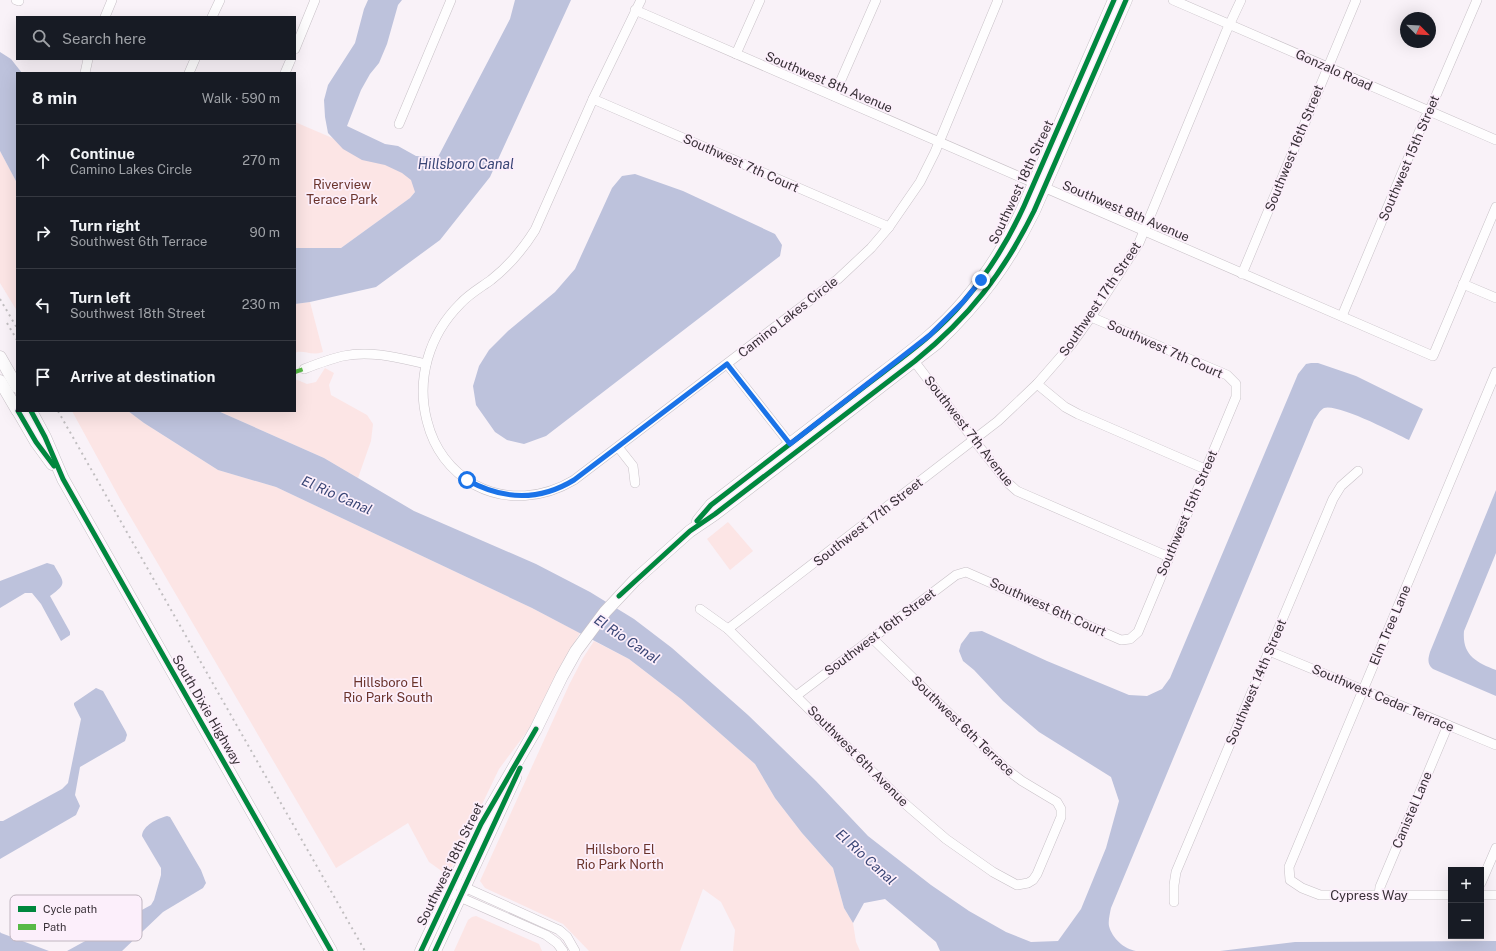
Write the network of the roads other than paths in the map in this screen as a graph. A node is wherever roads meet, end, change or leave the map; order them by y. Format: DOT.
graph roads {
  1 [pos="112,0"];
  2 [pos="220,0"];
  3 [pos="315,0"];
  4 [pos="451,0"];
  5 [pos="641,0"];
  6 [pos="760,0"];
  7 [pos="876,0"];
  8 [pos="998,0"];
  9 [pos="1114,0"];
  10 [pos="1126,0"];
  11 [pos="1173,0"];
  12 [pos="1241,0"];
  13 [pos="1356,0"];
  14 [pos="1477,0"];
  15 [pos="635,10"];
  16 [pos="105,16"];
  17 [pos="212,16"];
  18 [pos="1230,25"];
  19 [pos="296,47"];
  20 [pos="736,54"];
  21 [pos="88,60"];
  22 [pos="195,60"];
  23 [pos="291,60"];
  24 [pos="1328,67"];
  25 [pos="85,72"];
  26 [pos="189,72"];
  27 [pos="285,72"];
  28 [pos="834,96"];
  29 [pos="593,98"];
  30 [pos="1429,112"];
  31 [pos="399,124"];
  32 [pos="1496,140"];
  33 [pos="939,142"];
  34 [pos="1039,186"];
  35 [pos="1496,207"];
  36 [pos="889,227"];
  37 [pos="1144,231"];
  38 [pos="1242,274"];
  39 [pos="1463,284"];
  40 [pos="1496,298"];
  41 [pos="1091,316"];
  42 [pos="1342,316"];
  43 [pos="0,357"];
  44 [pos="911,357"];
  45 [pos="426,364"];
  46 [pos="727,364"];
  47 [pos="304,369"];
  48 [pos="1496,372"];
  49 [pos="0,381"];
  50 [pos="1037,384"];
  51 [pos="1236,384"];
  52 [pos="16,385"];
  53 [pos="16,409"];
  54 [pos="18,412"];
  55 [pos="32,412"];
  56 [pos="974,440"];
  57 [pos="618,447"];
  58 [pos="793,448"];
  59 [pos="1205,470"];
  60 [pos="1358,471"];
  61 [pos="64,479"];
  62 [pos="635,483"];
  63 [pos="1169,557"];
  64 [pos="966,572"];
  65 [pos="700,609"];
  66 [pos="728,629"];
  67 [pos="872,638"];
  68 [pos="1130,639"];
  69 [pos="1269,650"];
  70 [pos="1363,690"];
  71 [pos="796,696"];
  72 [pos="1448,725"];
  73 [pos="1496,746"];
  74 [pos="1496,848"];
  75 [pos="1484,876"];
  76 [pos="1290,880"];
  77 [pos="1028,884"];
  78 [pos="457,890"];
  79 [pos="1379,895"];
  80 [pos="1448,895"];
  81 [pos="1484,895"];
  82 [pos="1496,895"];
  83 [pos="1174,902"];
  84 [pos="331,951"];
  85 [pos="421,951"];
  86 [pos="435,951"];
  87 [pos="562,951"];
  88 [pos="575,951"];
  1 -- 16 [label="street"];
  2 -- 17 [label="street"];
  3 -- 19 [label="street"];
  4 -- 31 [label="street"];
  5 -- 15 [label="street, Camino Lakes Circle"];
  6 -- 20 [label="street"];
  7 -- 28 [label="street"];
  8 -- 33 [label="street, Camino Lakes Circle"];
  9 -- 34 [label="main road, Southwest 18th Street"];
  10 -- 34 [label="main road, Southwest 18th Street"];
  11 -- 18 [label="street, Gonzalo Road"];
  12 -- 18 [label="street, Southwest 17th Street"];
  13 -- 24 [label="street, Southwest 16th Street"];
  14 -- 30 [label="street, Southwest 15th Street"];
  15 -- 20 [label="street, Southwest 8th Avenue"];
  15 -- 29 [label="street, Camino Lakes Circle"];
  18 -- 24 [label="street, Gonzalo Road"];
  18 -- 37 [label="street, Southwest 17th Street"];
  20 -- 28 [label="street, Southwest 8th Avenue"];
  21 -- 25 [label="street"];
  22 -- 26 [label="street"];
  23 -- 27 [label="street"];
  24 -- 30 [label="street, Gonzalo Road"];
  24 -- 38 [label="street, Southwest 16th Street"];
  28 -- 33 [label="street, Southwest 8th Avenue"];
  29 -- 36 [label="street, Southwest 7th Court"];
  29 -- 45 [label="street, Camino Lakes Circle"];
  30 -- 32 [label="street, Gonzalo Road"];
  30 -- 42 [label="street, Southwest 15th Street"];
  33 -- 34 [label="street, Southwest 8th Avenue"];
  33 -- 36 [label="street, Camino Lakes Circle"];
  34 -- 37 [label="street, Southwest 8th Avenue"];
  34 -- 44 [label="main road, Southwest 18th Street"];
  35 -- 39 [label="street"];
  36 -- 46 [label="street, Camino Lakes Circle"];
  37 -- 38 [label="street, Southwest 8th Avenue"];
  37 -- 41 [label="street, Southwest 17th Street"];
  38 -- 42 [label="street, Southwest 8th Avenue"];
  39 -- 40 [label="street"];
  39 -- 42 [label="street, Southwest 8th Avenue"];
  41 -- 50 [label="street, Southwest 17th Street"];
  41 -- 51 [label="street, Southwest 7th Court"];
  43 -- 52 [label="main road"];
  44 -- 56 [label="street, Southwest 7th Avenue"];
  44 -- 58 [label="main road, Southwest 18th Street"];
  45 -- 47 [label="street"];
  45 -- 57 [label="street, Camino Lakes Circle"];
  46 -- 57 [label="street, Camino Lakes Circle"];
  46 -- 58 [label="street"];
  48 -- 70 [label="street, Elm Tree Lane"];
  49 -- 53 [label="main road, South Dixie Highway"];
  50 -- 56 [label="street, Southwest 17th Street"];
  50 -- 59 [label="street"];
  51 -- 59 [label="street, Southwest 15th Street"];
  54 -- 61 [label="main road, South Dixie Highway"];
  55 -- 61 [label="main road, South Dixie Highway"];
  56 -- 63 [label="street, Southwest 7th Avenue"];
  56 -- 66 [label="street, Southwest 17th Street"];
  57 -- 62 [label="street"];
  58 -- 78 [label="main road, Southwest 18th Street"];
  59 -- 63 [label="street, Southwest 15th Street"];
  60 -- 69 [label="street, Southwest 14th Street"];
  61 -- 84 [label="main road, South Dixie Highway"];
  63 -- 68 [label="street, Southwest 15th Street"];
  64 -- 67 [label="street, Southwest 16th Street"];
  64 -- 68 [label="street, Southwest 6th Court"];
  65 -- 66 [label="street, Southwest 6th Avenue"];
  66 -- 71 [label="street, Southwest 6th Avenue"];
  67 -- 71 [label="street, Southwest 16th Street"];
  67 -- 77 [label="street, Southwest 6th Terrace"];
  69 -- 70 [label="street, Southwest Cedar Terrace"];
  69 -- 83 [label="street, Southwest 14th Street"];
  70 -- 72 [label="street, Southwest Cedar Terrace"];
  70 -- 76 [label="street, Elm Tree Lane"];
  71 -- 77 [label="street, Southwest 6th Avenue"];
  72 -- 73 [label="street, Southwest Cedar Terrace"];
  72 -- 79 [label="street, Canistel Lane"];
  74 -- 75 [label="street"];
  76 -- 79 [label="street, Cypress Way"];
  78 -- 85 [label="main road, Southwest 18th Street"];
  78 -- 86 [label="main road, Southwest 18th Street"];
  78 -- 87 [label="street"];
  78 -- 88 [label="street"];
  79 -- 80 [label="street, Cypress Way"];
  81 -- 82 [label="street"];
}
